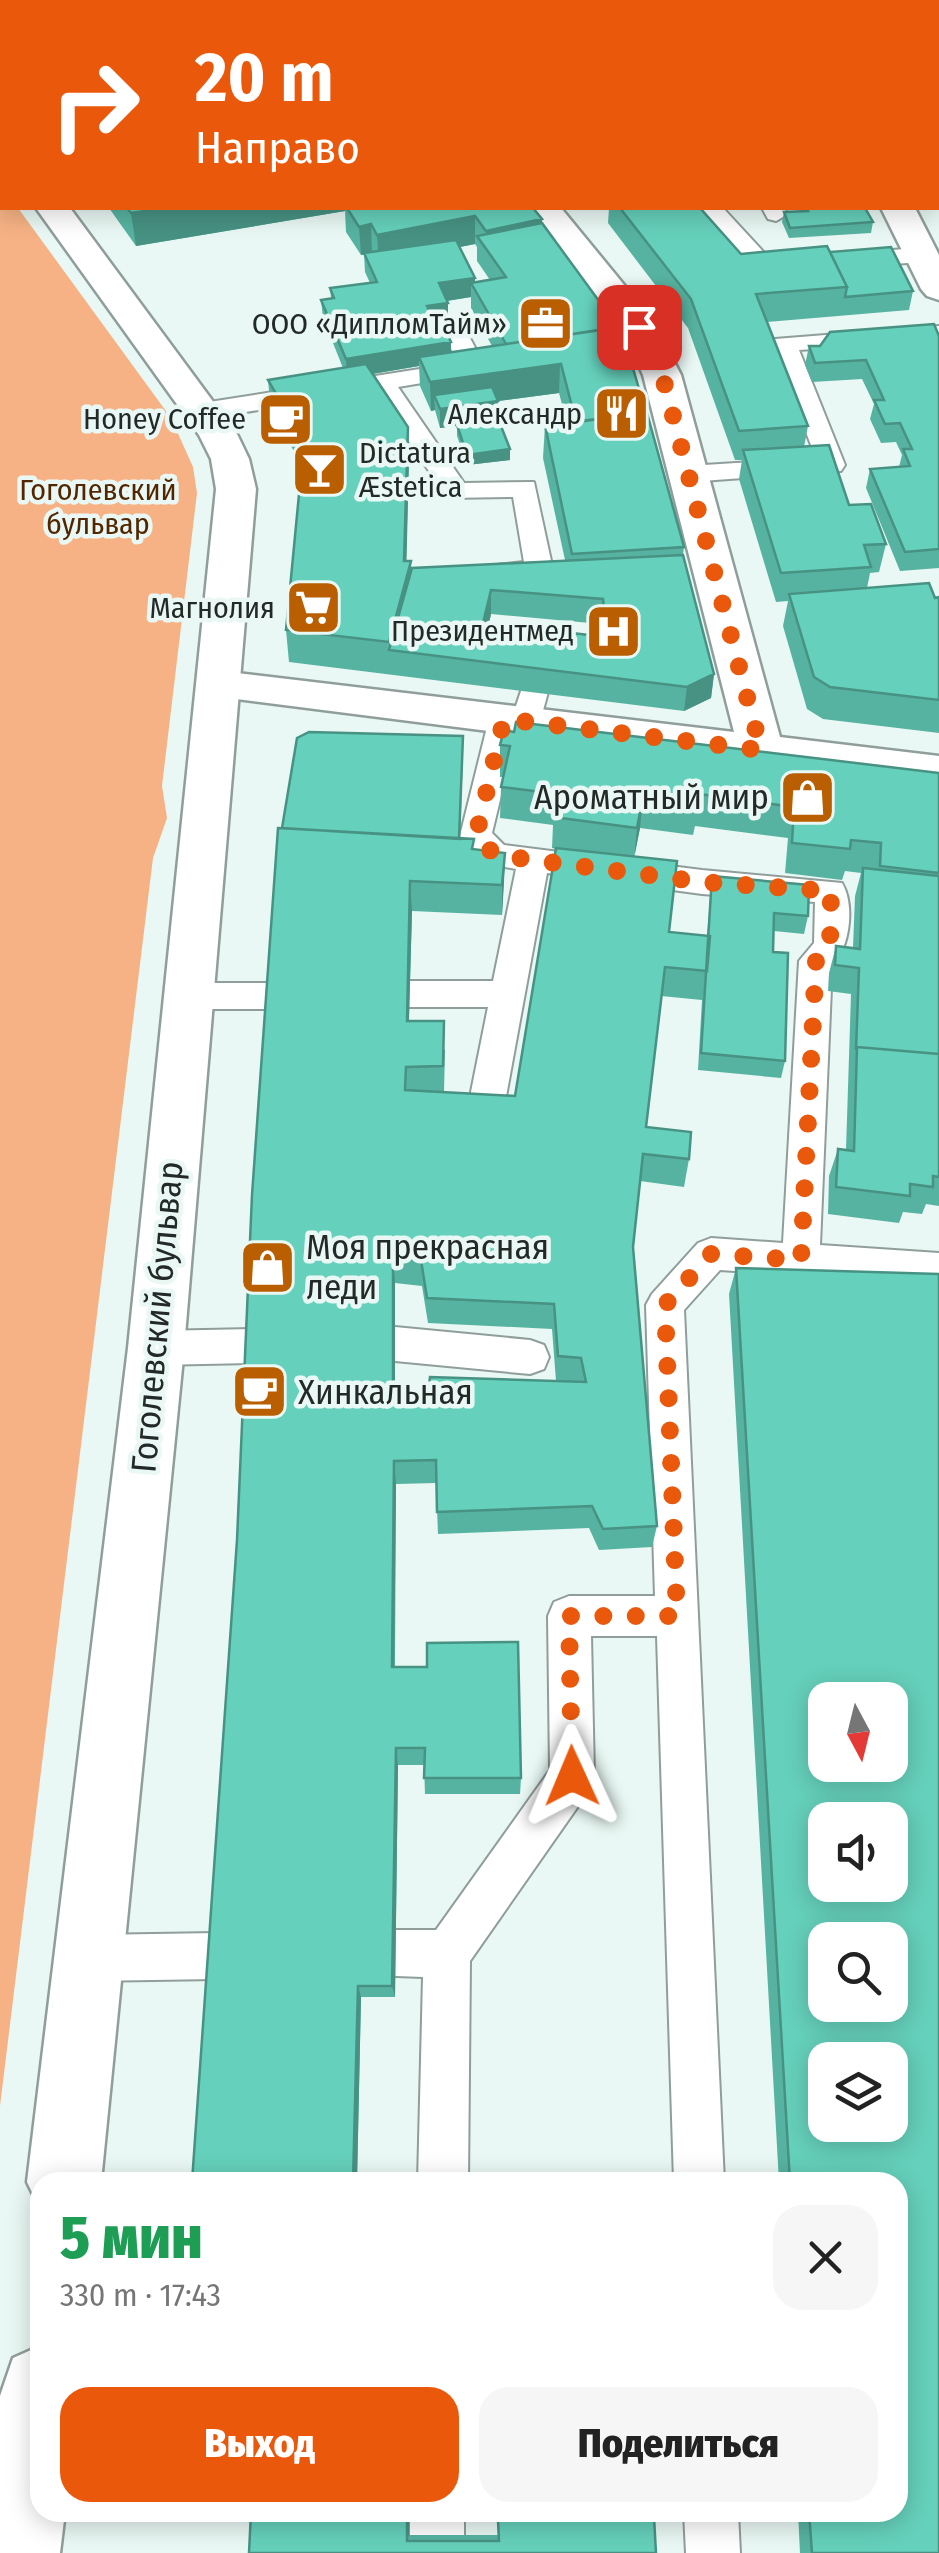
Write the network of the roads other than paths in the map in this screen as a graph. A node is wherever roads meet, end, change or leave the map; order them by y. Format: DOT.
graph roads {
  1 [pos="54,210"];
  2 [pos="551,210"];
  3 [pos="712,210"];
  4 [pos="899,210"];
  5 [pos="922,255"];
  6 [pos="939,289"];
  7 [pos="455,332"];
  8 [pos="939,333"];
  9 [pos="382,382"];
  10 [pos="203,411"];
  11 [pos="832,465"];
  12 [pos="688,474"];
  13 [pos="843,495"];
  14 [pos="470,574"];
  15 [pos="220,685"];
  16 [pos="522,711"];
  17 [pos="761,750"];
  18 [pos="939,772"];
  19 [pos="534,860"];
  20 [pos="410,994"];
  21 [pos="506,994"];
  22 [pos="186,996"];
  23 [pos="273,996"];
  24 [pos="487,1102"];
  25 [pos="801,1260"];
  26 [pos="939,1269"];
  27 [pos="395,1344"];
  28 [pos="252,1346"];
  29 [pos="156,1348"];
  30 [pos="530,1357"];
  31 [pos="677,1616"];
  32 [pos="396,1953"];
  33 [pos="447,1954"];
  34 [pos="216,1956"];
  35 [pos="90,1958"];
  36 [pos="65,2172"];
  37 [pos="443,2172"];
  38 [pos="699,2172"];
  39 [pos="30,2468"];
  40 [pos="711,2522"];
  41 [pos="20,2553"];
  42 [pos="713,2553"];
  1 -- 10 [label="main road, Гоголевский бульвар"];
  2 -- 12 [label="main road"];
  3 -- 5 [label="lane"];
  4 -- 5 [label="main road"];
  5 -- 6 [label="main road"];
  7 -- 9 [label="lane"];
  8 -- 11 [label="lane"];
  9 -- 10 [label="lane"];
  9 -- 14 [label="lane"];
  10 -- 15 [label="main road, Гоголевский бульвар"];
  11 -- 12 [label="lane"];
  11 -- 13 [label="lane"];
  12 -- 17 [label="main road"];
  15 -- 16 [label="main road"];
  15 -- 22 [label="main road, Гоголевский бульвар"];
  16 -- 17 [label="main road"];
  16 -- 19 [label="lane"];
  17 -- 18 [label="main road"];
  19 -- 21 [label="lane"];
  19 -- 25 [label="lane"];
  20 -- 21 [label="lane"];
  21 -- 24 [label="lane"];
  22 -- 23 [label="lane"];
  22 -- 29 [label="main road, Гоголевский бульвар"];
  25 -- 26 [label="lane"];
  25 -- 31 [label="lane"];
  27 -- 30 [label="lane"];
  28 -- 29 [label="lane"];
  29 -- 35 [label="main road, Гоголевский бульвар"];
  31 -- 33 [label="lane"];
  31 -- 38 [label="lane"];
  32 -- 33 [label="lane"];
  33 -- 37 [label="lane"];
  34 -- 35 [label="lane"];
  35 -- 36 [label="main road, Гоголевский бульвар"];
  39 -- 41 [label="main road"];
  40 -- 42 [label="lane"];
}
